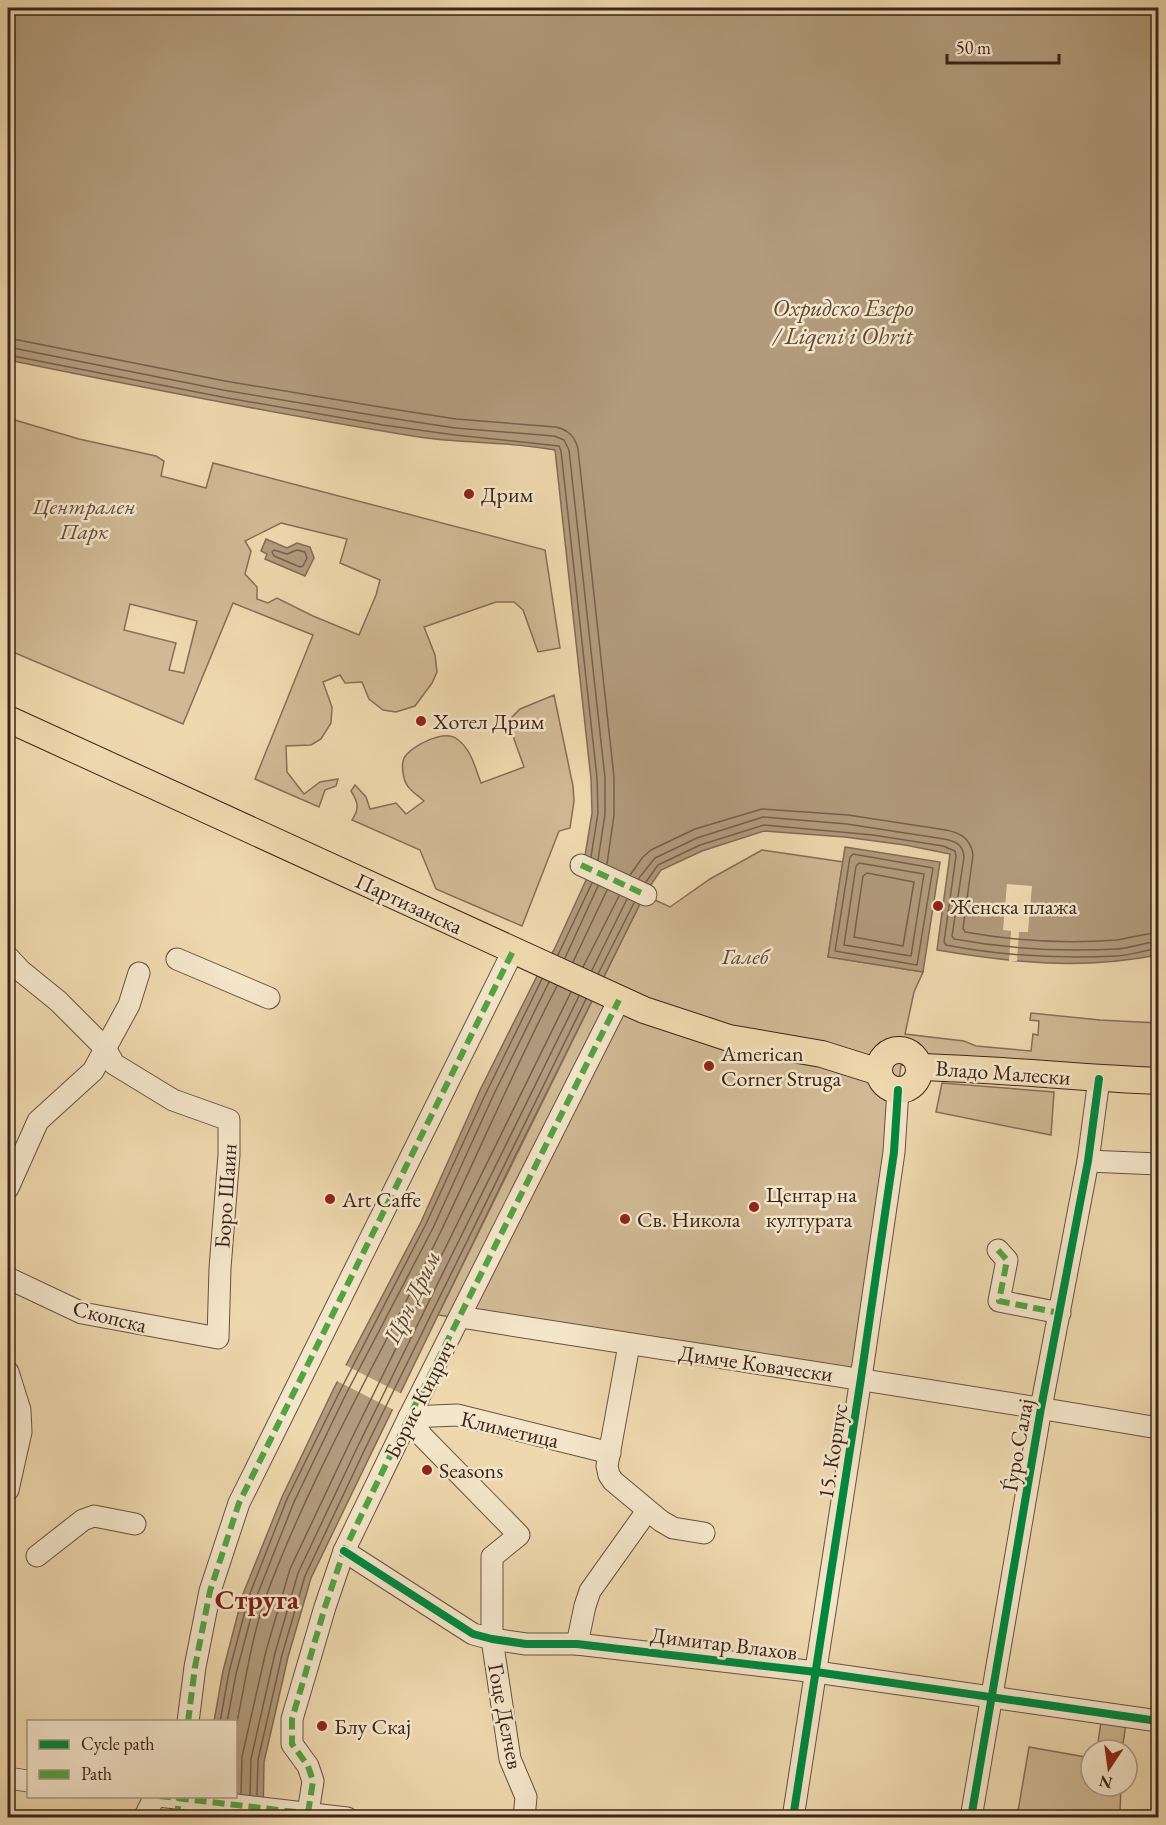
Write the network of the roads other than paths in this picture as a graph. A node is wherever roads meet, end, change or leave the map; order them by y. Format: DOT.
graph roads {
  1 [pos="8,719"];
  2 [pos="581,866"];
  3 [pos="646,895"];
  4 [pos="518,953"];
  5 [pos="8,957"];
  6 [pos="177,959"];
  7 [pos="139,973"];
  8 [pos="269,998"];
  9 [pos="619,1000"];
  10 [pos="105,1048"];
  11 [pos="884,1063"];
  12 [pos="920,1067"];
  13 [pos="1099,1079"];
  14 [pos="1158,1081"];
  15 [pos="898,1090"];
  16 [pos="1088,1161"];
  17 [pos="1158,1164"];
  18 [pos="8,1188"];
  19 [pos="998,1250"];
  20 [pos="8,1278"];
  21 [pos="1060,1313"];
  22 [pos="460,1317"];
  23 [pos="218,1338"];
  24 [pos="628,1345"];
  25 [pos="8,1372"];
  26 [pos="861,1378"];
  27 [pos="1041,1408"];
  28 [pos="409,1417"];
  29 [pos="1158,1428"];
  30 [pos="610,1453"];
  31 [pos="8,1490"];
  32 [pos="647,1511"];
  33 [pos="135,1524"];
  34 [pos="704,1533"];
  35 [pos="344,1551"];
  36 [pos="37,1556"];
  37 [pos="492,1639"];
  38 [pos="577,1644"];
  39 [pos="816,1672"];
  40 [pos="992,1696"];
  41 [pos="188,1720"];
  42 [pos="1158,1721"];
  43 [pos="8,1778"];
  44 [pos="27,1781"];
  45 [pos="169,1801"];
  46 [pos="308,1813"];
  47 [pos="277,1814"];
  48 [pos="144,1818"];
  49 [pos="347,1818"];
  50 [pos="524,1818"];
  51 [pos="794,1818"];
  52 [pos="971,1818"];
  1 -- 4 [label="main road, Партизанска"];
  2 -- 3 [label="street"];
  4 -- 9 [label="main road, Партизанска"];
  4 -- 41 [label="street"];
  5 -- 10 [label="street, Боро Шаин"];
  6 -- 8 [label="street"];
  7 -- 10 [label="street"];
  9 -- 11 [label="main road, Партизанска"];
  9 -- 22 [label="street, Борис Кидрич"];
  10 -- 18 [label="street"];
  10 -- 23 [label="street, Боро Шаин"];
  11 -- 12 [label="main road"];
  11 -- 15 [label="main road"];
  12 -- 13 [label="main road, Владо Малески"];
  12 -- 15 [label="main road"];
  13 -- 14 [label="main road, Владо Малески"];
  13 -- 16 [label="street, Ѓуро Салај"];
  15 -- 26 [label="street, 15. Корпус"];
  16 -- 17 [label="street"];
  16 -- 21 [label="street, Ѓуро Салај"];
  19 -- 21 [label="street"];
  20 -- 23 [label="street, Скопска"];
  21 -- 27 [label="street, Ѓуро Салај"];
  22 -- 24 [label="street, Димче Ковачески"];
  22 -- 28 [label="street, Борис Кидрич"];
  24 -- 26 [label="street, Димче Ковачески"];
  24 -- 30 [label="street"];
  25 -- 31 [label="street"];
  26 -- 27 [label="street, Димче Ковачески"];
  26 -- 39 [label="street, 15. Корпус"];
  27 -- 29 [label="street, Димче Ковачески"];
  27 -- 40 [label="street, Ѓуро Салај"];
  28 -- 30 [label="street, Климетица"];
  28 -- 35 [label="street, Борис Кидрич"];
  28 -- 37 [label="street, Гоце Делчев"];
  30 -- 32 [label="street"];
  32 -- 34 [label="street"];
  32 -- 38 [label="street"];
  33 -- 36 [label="street"];
  35 -- 37 [label="street, Димитар Влахов"];
  35 -- 46 [label="street, Борис Кидрич"];
  37 -- 38 [label="street, Димитар Влахов"];
  37 -- 50 [label="street, Гоце Делчев"];
  38 -- 39 [label="street, Димитар Влахов"];
  39 -- 40 [label="street, Димитар Влахов"];
  39 -- 51 [label="street, 15. Корпус"];
  40 -- 42 [label="street, Димитар Влахов"];
  40 -- 52 [label="street, Ѓуро Салај"];
  43 -- 44 [label="street"];
  45 -- 47 [label="street"];
  45 -- 48 [label="street"];
  46 -- 47 [label="street"];
  46 -- 49 [label="street"];
}
